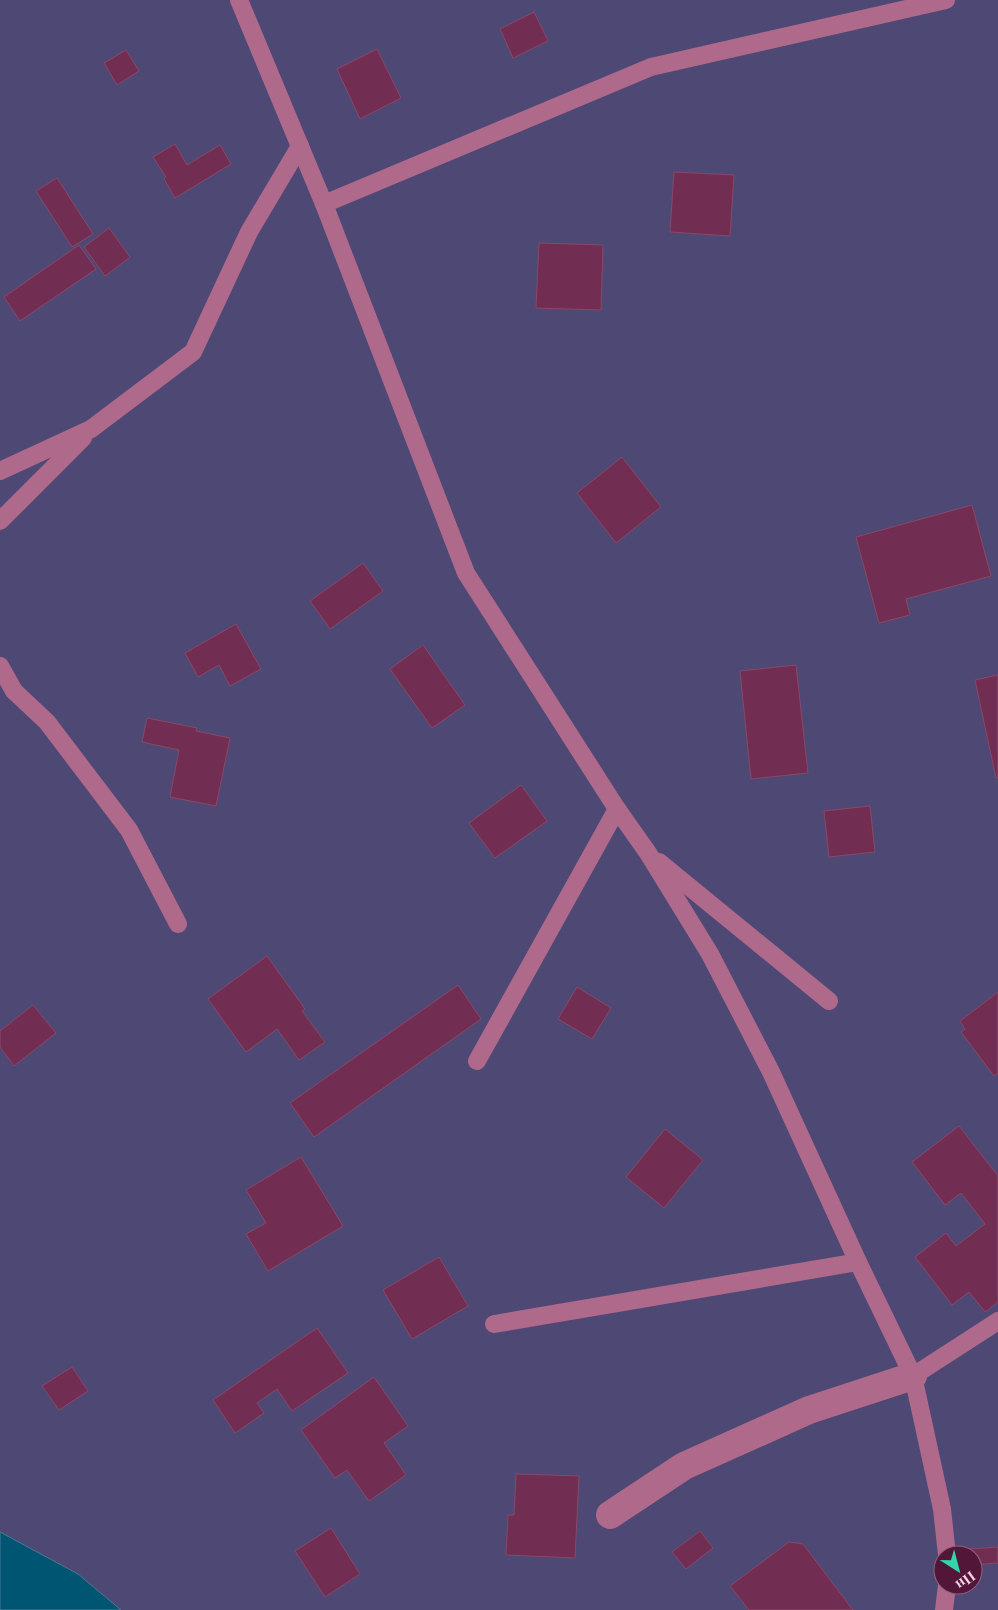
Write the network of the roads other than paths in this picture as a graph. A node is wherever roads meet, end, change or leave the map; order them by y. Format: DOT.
graph roads {
  1 [pos="946,0"];
  2 [pos="237,3"];
  3 [pos="300,146"];
  4 [pos="324,204"];
  5 [pos="91,429"];
  6 [pos="0,471"];
  7 [pos="0,521"];
  8 [pos="0,666"];
  9 [pos="617,809"];
  10 [pos="648,853"];
  11 [pos="178,924"];
  12 [pos="829,1001"];
  13 [pos="477,1060"];
  14 [pos="858,1262"];
  15 [pos="998,1322"];
  16 [pos="494,1324"];
  17 [pos="913,1376"];
  18 [pos="610,1515"];
  19 [pos="945,1545"];
  20 [pos="946,1595"];
  21 [pos="944,1610"];
  1 -- 4 [label="lane"];
  2 -- 3 [label="lane"];
  3 -- 4 [label="lane"];
  3 -- 5 [label="lane"];
  4 -- 9 [label="lane"];
  5 -- 6 [label="lane"];
  5 -- 7 [label="lane"];
  8 -- 11 [label="lane"];
  9 -- 10 [label="lane"];
  9 -- 13 [label="lane"];
  10 -- 12 [label="lane"];
  10 -- 14 [label="lane"];
  14 -- 16 [label="lane"];
  14 -- 17 [label="lane"];
  15 -- 17 [label="lane"];
  17 -- 18 [label="street"];
  17 -- 19 [label="lane"];
  20 -- 21 [label="lane"];
}
